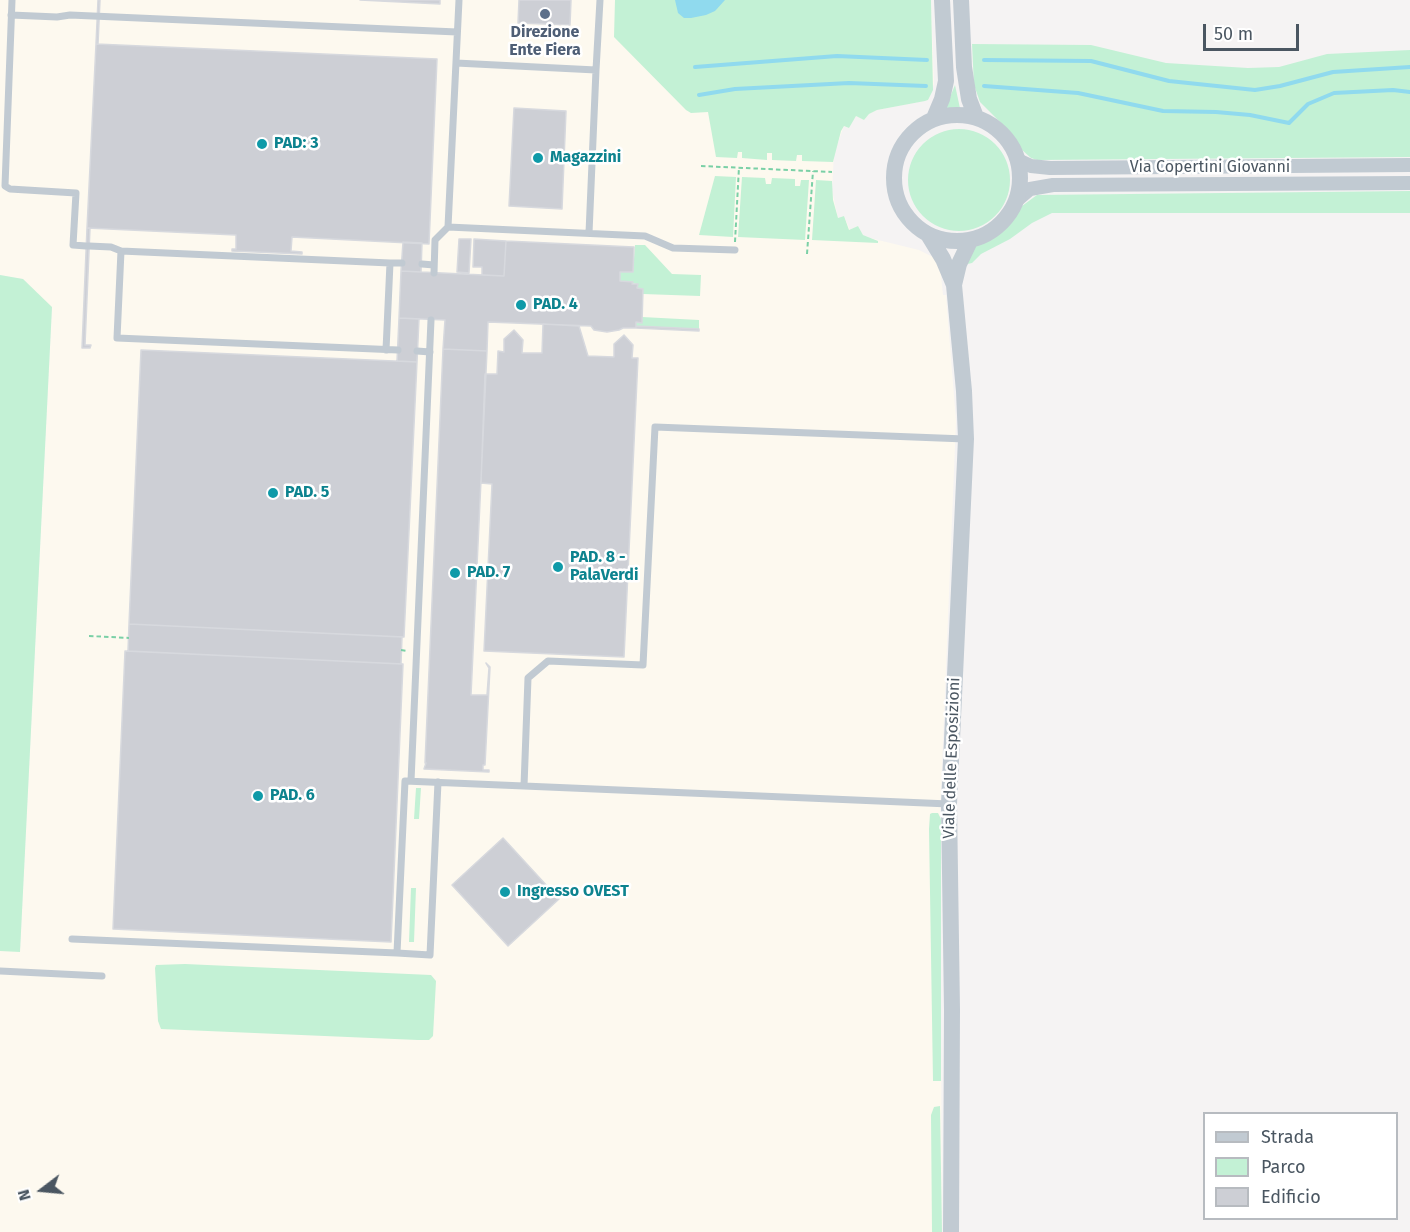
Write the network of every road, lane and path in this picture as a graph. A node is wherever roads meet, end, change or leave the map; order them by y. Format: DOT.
graph roads {
  1 [pos="12,0"];
  2 [pos="459,0"];
  3 [pos="600,0"];
  4 [pos="942,0"];
  5 [pos="961,0"];
  6 [pos="11,15"];
  7 [pos="457,32"];
  8 [pos="456,63"];
  9 [pos="596,70"];
  10 [pos="976,117"];
  11 [pos="934,118"];
  12 [pos="1018,160"];
  13 [pos="1410,165"];
  14 [pos="701,166"];
  15 [pos="739,167"];
  16 [pos="813,171"];
  17 [pos="832,172"];
  18 [pos="1410,183"];
  19 [pos="1016,201"];
  20 [pos="448,227"];
  21 [pos="589,233"];
  22 [pos="929,236"];
  23 [pos="970,241"];
  24 [pos="735,250"];
  25 [pos="121,251"];
  26 [pos="807,254"];
  27 [pos="390,263"];
  28 [pos="402,263"];
  29 [pos="422,264"];
  30 [pos="954,285"];
  31 [pos="431,320"];
  32 [pos="386,350"];
  33 [pos="398,350"];
  34 [pos="417,351"];
  35 [pos="430,352"];
  36 [pos="966,439"];
  37 [pos="89,636"];
  38 [pos="129,638"];
  39 [pos="411,781"];
  40 [pos="438,782"];
  41 [pos="524,786"];
  42 [pos="949,804"];
  43 [pos="72,939"];
  44 [pos="397,953"];
  45 [pos="0,971"];
  46 [pos="102,976"];
  47 [pos="951,1232"];
  1 -- 6 [label="lane"];
  2 -- 7 [label="lane"];
  3 -- 9 [label="lane"];
  4 -- 11 [label="street"];
  5 -- 10 [label="street"];
  6 -- 7 [label="lane"];
  6 -- 25 [label="lane"];
  7 -- 8 [label="lane"];
  8 -- 9 [label="lane"];
  8 -- 20 [label="lane"];
  9 -- 21 [label="lane"];
  10 -- 11 [label="street"];
  10 -- 12 [label="street"];
  11 -- 22 [label="street, Viale delle Esposizioni"];
  12 -- 13 [label="street, Via Copertini Giovanni"];
  12 -- 19 [label="street"];
  14 -- 15 [label="path"];
  15 -- 16 [label="path"];
  15 -- 24 [label="path"];
  16 -- 17 [label="path"];
  16 -- 26 [label="path"];
  18 -- 19 [label="street, Via Copertini Giovanni"];
  19 -- 23 [label="street"];
  20 -- 21 [label="lane"];
  20 -- 29 [label="lane"];
  21 -- 24 [label="lane"];
  22 -- 23 [label="street, Viale delle Esposizioni"];
  22 -- 30 [label="street, Viale delle Esposizioni"];
  23 -- 30 [label="street, Viale delle Esposizioni"];
  25 -- 27 [label="lane"];
  25 -- 32 [label="lane"];
  27 -- 28 [label="lane"];
  27 -- 32 [label="lane"];
  30 -- 36 [label="street, Viale delle Esposizioni"];
  31 -- 35 [label="lane"];
  32 -- 33 [label="lane"];
  34 -- 35 [label="lane"];
  35 -- 39 [label="lane"];
  36 -- 41 [label="lane"];
  36 -- 42 [label="street, Viale delle Esposizioni"];
  37 -- 38 [label="path"];
  39 -- 40 [label="lane"];
  39 -- 44 [label="lane"];
  40 -- 41 [label="lane"];
  40 -- 44 [label="lane"];
  41 -- 42 [label="lane"];
  42 -- 47 [label="street, Viale delle Esposizioni"];
  43 -- 44 [label="lane"];
  45 -- 46 [label="lane"];
}
